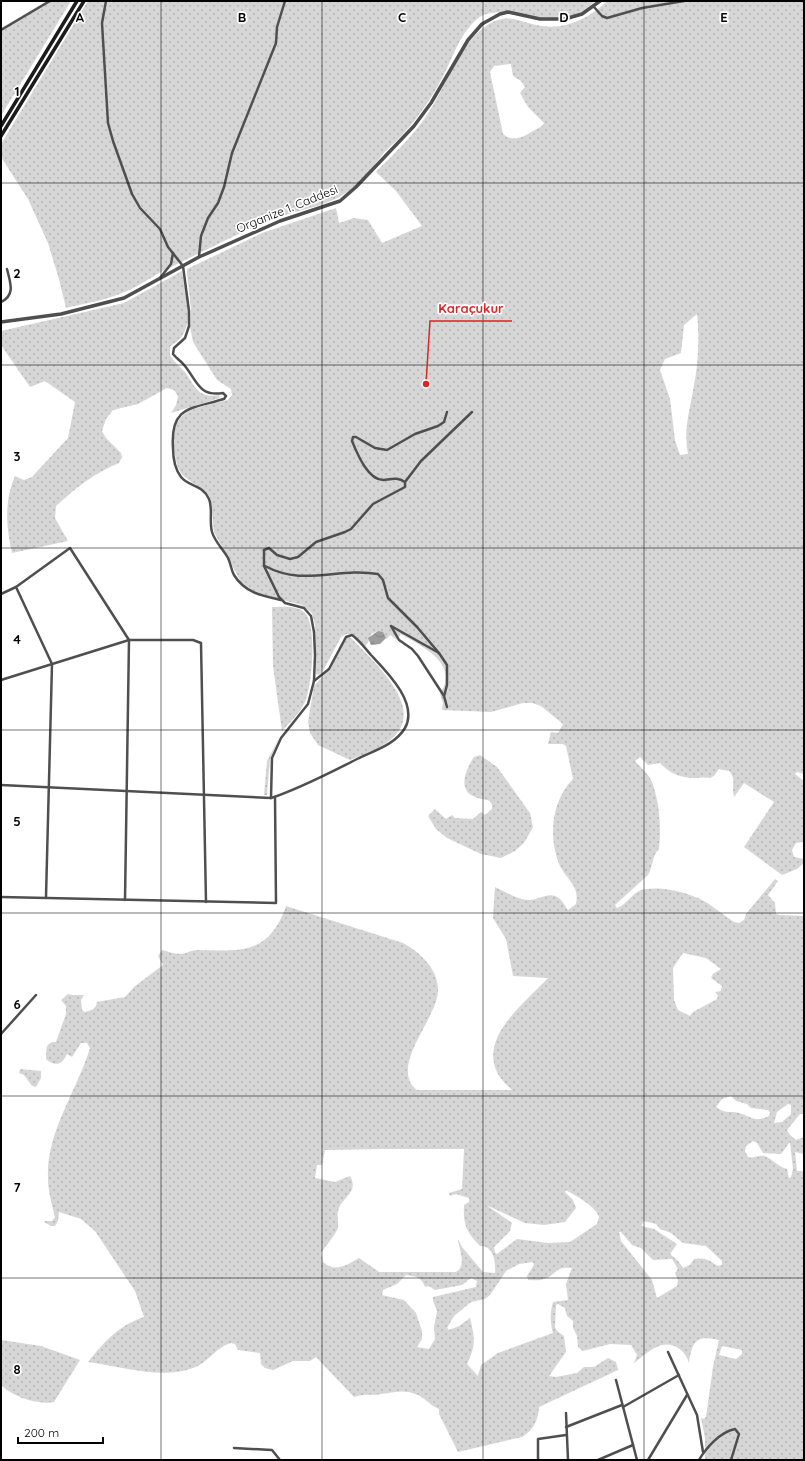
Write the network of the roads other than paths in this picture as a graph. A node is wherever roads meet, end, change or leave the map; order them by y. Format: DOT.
graph roads {
  1 [pos="50,1"];
  2 [pos="77,1"];
  3 [pos="84,1"];
  4 [pos="106,1"];
  5 [pos="285,1"];
  6 [pos="600,1"];
  7 [pos="684,1"];
  8 [pos="594,7"];
  9 [pos="1,30"];
  10 [pos="1,126"];
  11 [pos="1,136"];
  12 [pos="173,253"];
  13 [pos="199,257"];
  14 [pos="183,266"];
  15 [pos="7,269"];
  16 [pos="159,278"];
  17 [pos="1,302"];
  18 [pos="1,322"];
  19 [pos="447,412"];
  20 [pos="472,412"];
  21 [pos="405,482"];
  22 [pos="264,566"];
  23 [pos="16,587"];
  24 [pos="1,594"];
  25 [pos="281,600"];
  26 [pos="129,640"];
  27 [pos="439,653"];
  28 [pos="52,664"];
  29 [pos="1,680"];
  30 [pos="314,682"];
  31 [pos="444,696"];
  32 [pos="447,707"];
  33 [pos="1,785"];
  34 [pos="50,786"];
  35 [pos="126,790"];
  36 [pos="204,795"];
  37 [pos="275,797"];
  38 [pos="271,798"];
  39 [pos="1,897"];
  40 [pos="46,897"];
  41 [pos="125,900"];
  42 [pos="206,902"];
  43 [pos="36,995"];
  44 [pos="1,1034"];
  45 [pos="668,1352"];
  46 [pos="679,1375"];
  47 [pos="616,1380"];
  48 [pos="688,1394"];
  49 [pos="623,1406"];
  50 [pos="566,1413"];
  51 [pos="566,1427"];
  52 [pos="566,1435"];
  53 [pos="633,1445"];
  54 [pos="234,1448"];
  55 [pos="703,1452"];
  56 [pos="280,1460"];
  57 [pos="538,1460"];
  58 [pos="568,1460"];
  59 [pos="598,1460"];
  60 [pos="637,1460"];
  61 [pos="648,1460"];
  62 [pos="699,1460"];
  63 [pos="731,1460"];
  1 -- 9 [label="street"];
  2 -- 10 [label="main road"];
  3 -- 11 [label="main road"];
  4 -- 12 [label="street"];
  5 -- 13 [label="street"];
  6 -- 8 [label="street, Organize 1. Caddesi"];
  7 -- 8 [label="street"];
  8 -- 13 [label="street, Organize 1. Caddesi"];
  12 -- 14 [label="street"];
  12 -- 16 [label="street"];
  13 -- 14 [label="street, Organize 1. Caddesi"];
  14 -- 16 [label="street, Organize 1. Caddesi"];
  14 -- 25 [label="street"];
  15 -- 17 [label="street"];
  16 -- 18 [label="street, Organize 1. Caddesi"];
  19 -- 21 [label="street"];
  20 -- 21 [label="street"];
  21 -- 22 [label="street"];
  22 -- 25 [label="street"];
  22 -- 27 [label="street"];
  23 -- 24 [label="street"];
  23 -- 26 [label="street"];
  23 -- 28 [label="street"];
  25 -- 30 [label="street"];
  26 -- 28 [label="street"];
  26 -- 35 [label="street"];
  26 -- 36 [label="street"];
  27 -- 31 [label="street"];
  27 -- 31 [label="street"];
  28 -- 29 [label="street"];
  28 -- 34 [label="street"];
  30 -- 37 [label="street"];
  30 -- 38 [label="street"];
  31 -- 32 [label="street"];
  33 -- 34 [label="street"];
  34 -- 35 [label="street"];
  34 -- 40 [label="street"];
  35 -- 36 [label="street"];
  35 -- 41 [label="street"];
  36 -- 38 [label="street"];
  36 -- 42 [label="street"];
  37 -- 38 [label="street"];
  37 -- 42 [label="street"];
  39 -- 40 [label="street"];
  40 -- 41 [label="street"];
  41 -- 42 [label="street"];
  43 -- 44 [label="street"];
  45 -- 46 [label="street"];
  46 -- 48 [label="street"];
  46 -- 49 [label="street"];
  47 -- 49 [label="street"];
  48 -- 55 [label="street"];
  48 -- 61 [label="street"];
  49 -- 51 [label="street"];
  49 -- 53 [label="street"];
  50 -- 51 [label="street"];
  51 -- 52 [label="street"];
  52 -- 57 [label="street"];
  52 -- 58 [label="street"];
  53 -- 59 [label="street"];
  53 -- 60 [label="street"];
  54 -- 56 [label="street"];
  55 -- 62 [label="street"];
  55 -- 63 [label="street"];
}
